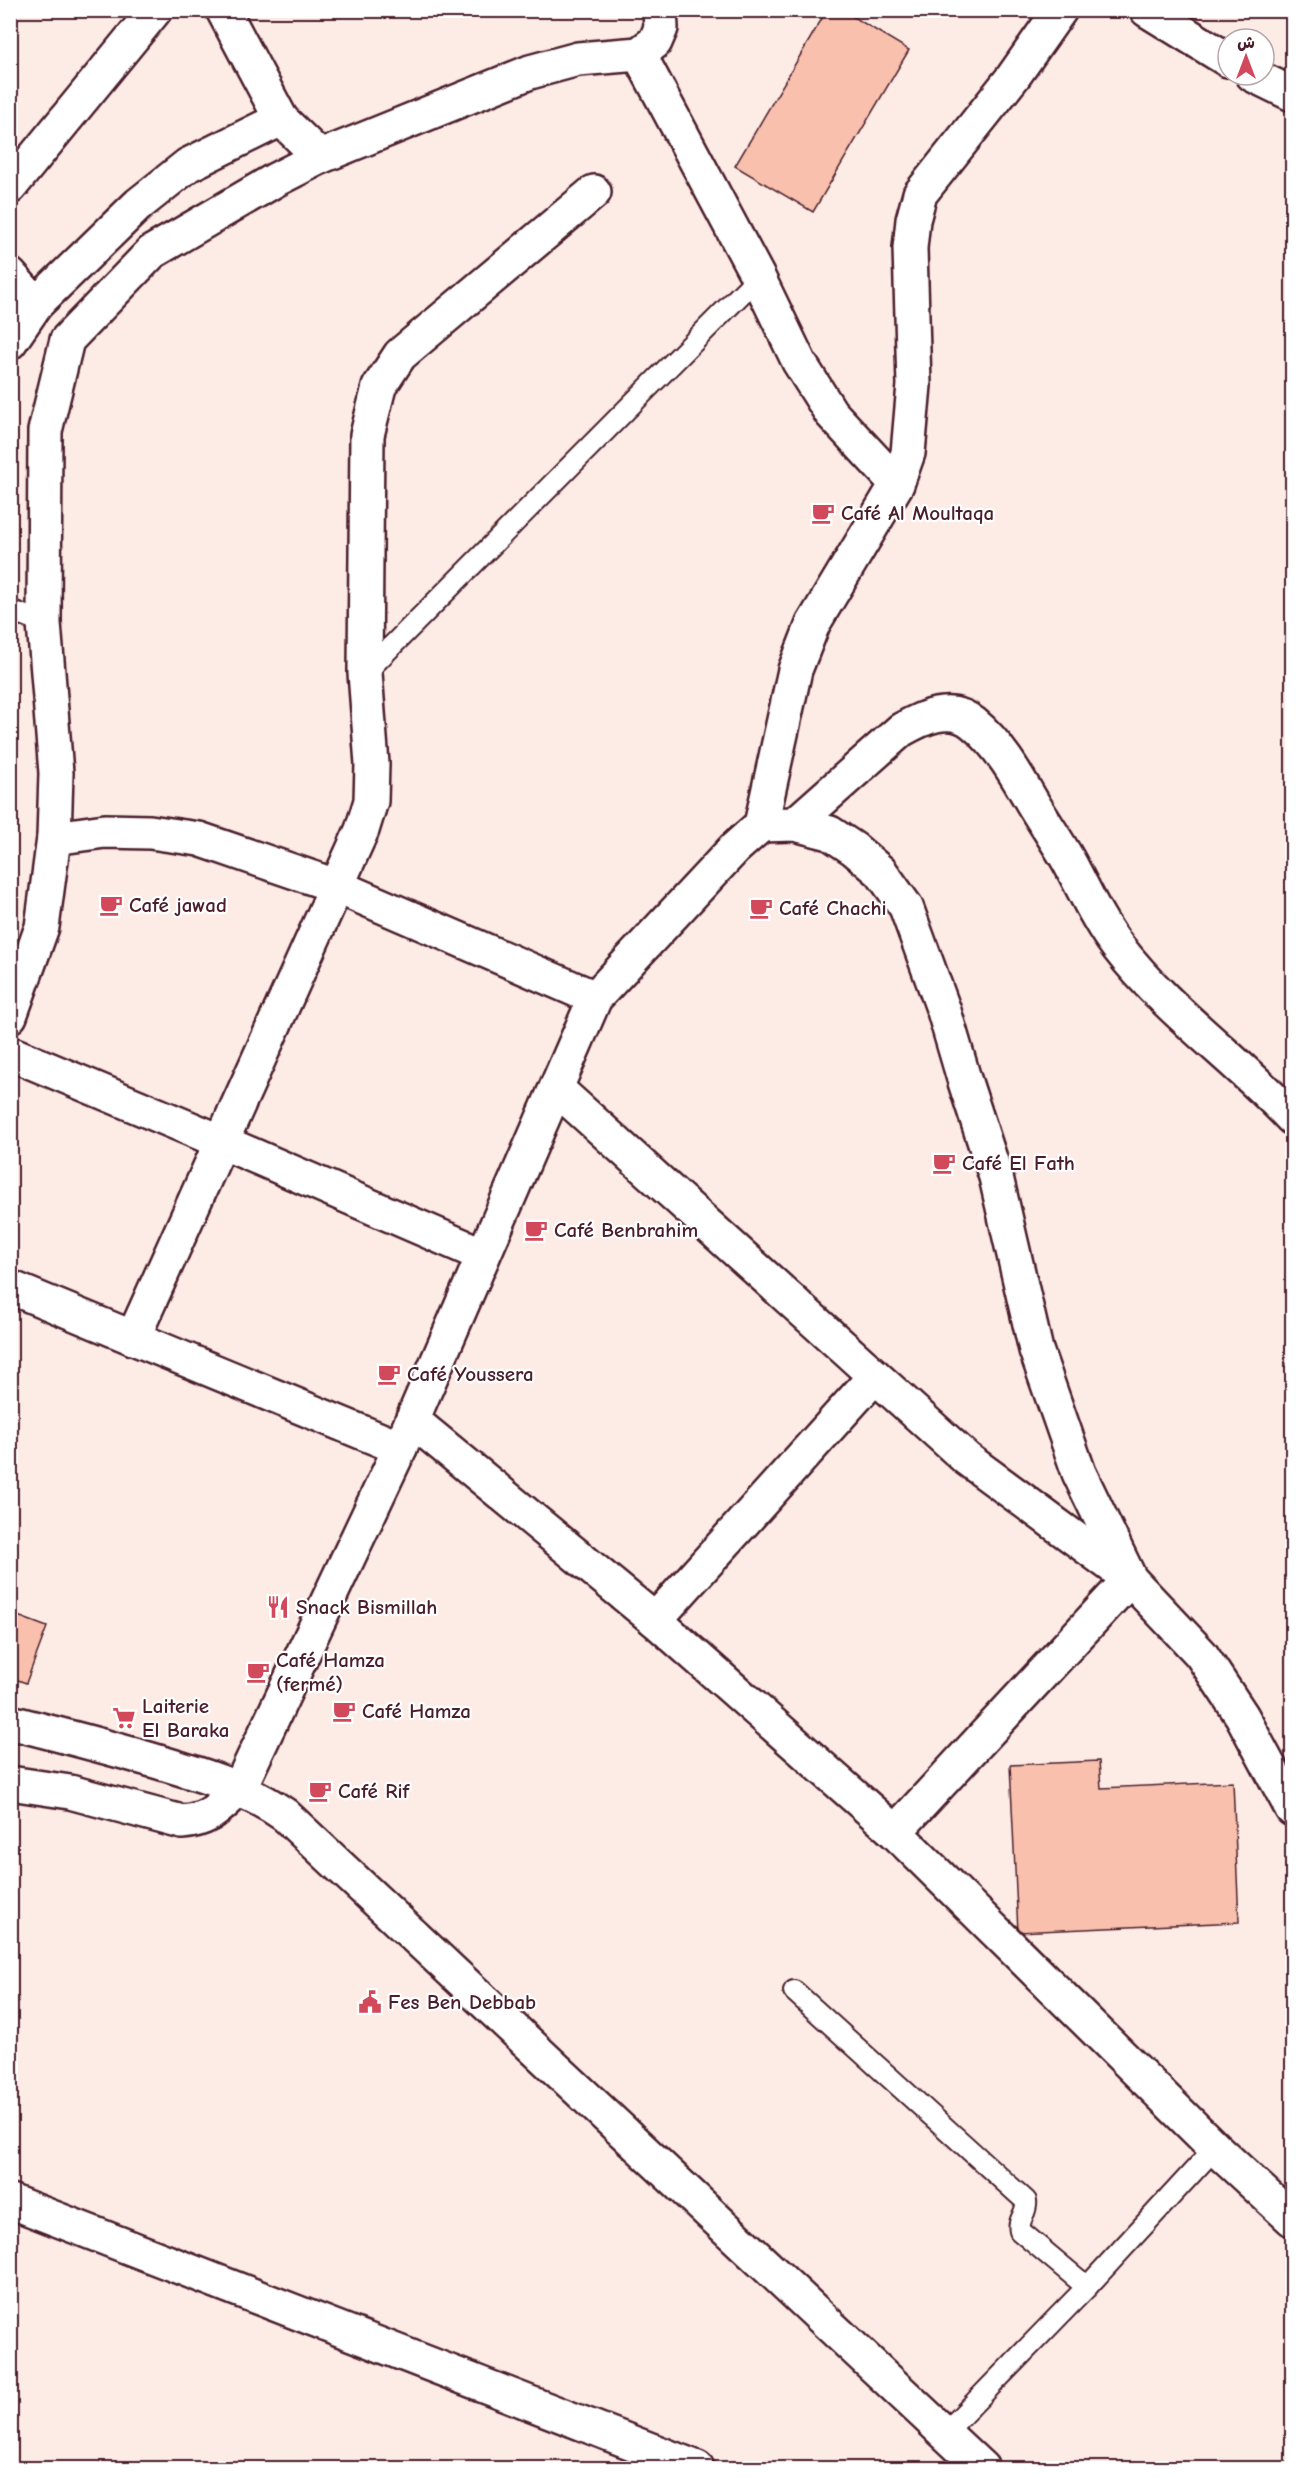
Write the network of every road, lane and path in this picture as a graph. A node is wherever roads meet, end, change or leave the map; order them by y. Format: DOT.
graph roads {
  1 [pos="155,10"];
  2 [pos="223,10"];
  3 [pos="660,10"];
  4 [pos="1060,10"];
  5 [pos="1148,10"];
  6 [pos="1216,52"];
  7 [pos="639,54"];
  8 [pos="1276,86"];
  9 [pos="1293,94"];
  10 [pos="281,119"];
  11 [pos="320,157"];
  12 [pos="10,187"];
  13 [pos="594,192"];
  14 [pos="10,275"];
  15 [pos="758,277"];
  16 [pos="36,304"];
  17 [pos="10,342"];
  18 [pos="897,484"];
  19 [pos="10,610"];
  20 [pos="44,623"];
  21 [pos="365,673"];
  22 [pos="795,824"];
  23 [pos="761,825"];
  24 [pos="54,838"];
  25 [pos="336,886"];
  26 [pos="595,998"];
  27 [pos="12,1008"];
  28 [pos="10,1053"];
  29 [pos="556,1089"];
  30 [pos="1293,1118"];
  31 [pos="222,1142"];
  32 [pos="483,1255"];
  33 [pos="10,1287"];
  34 [pos="133,1338"];
  35 [pos="875,1376"];
  36 [pos="406,1434"];
  37 [pos="1130,1579"];
  38 [pos="654,1620"];
  39 [pos="10,1722"];
  40 [pos="10,1783"];
  41 [pos="238,1789"];
  42 [pos="1293,1809"];
  43 [pos="895,1832"];
  44 [pos="794,1990"];
  45 [pos="1215,2148"];
  46 [pos="10,2201"];
  47 [pos="1293,2218"];
  48 [pos="1087,2287"];
  49 [pos="944,2434"];
  50 [pos="698,2469"];
  51 [pos="982,2469"];
  1 -- 12 [label="street"];
  2 -- 10 [label="street"];
  3 -- 7 [label="street"];
  4 -- 18 [label="street"];
  5 -- 6 [label="street"];
  7 -- 11 [label="street"];
  7 -- 15 [label="street"];
  8 -- 9 [label="street"];
  10 -- 11 [label="street"];
  10 -- 16 [label="street"];
  11 -- 20 [label="street"];
  13 -- 21 [label="street"];
  14 -- 16 [label="street"];
  15 -- 18 [label="street"];
  15 -- 21 [label="lane"];
  16 -- 17 [label="street"];
  18 -- 23 [label="street"];
  19 -- 20 [label="lane"];
  20 -- 24 [label="street"];
  21 -- 25 [label="street"];
  22 -- 23 [label="street"];
  22 -- 30 [label="street"];
  22 -- 37 [label="street"];
  23 -- 26 [label="street"];
  24 -- 25 [label="street"];
  24 -- 27 [label="street"];
  25 -- 26 [label="street"];
  25 -- 31 [label="street"];
  26 -- 29 [label="street"];
  28 -- 31 [label="street"];
  29 -- 32 [label="street"];
  29 -- 35 [label="street"];
  31 -- 32 [label="street"];
  31 -- 34 [label="street"];
  32 -- 36 [label="street"];
  33 -- 34 [label="street"];
  34 -- 36 [label="street"];
  35 -- 37 [label="street"];
  35 -- 38 [label="street"];
  36 -- 38 [label="street"];
  36 -- 41 [label="street"];
  37 -- 42 [label="street"];
  37 -- 43 [label="street"];
  38 -- 43 [label="street"];
  39 -- 41 [label="street"];
  40 -- 41 [label="street"];
  41 -- 49 [label="street"];
  43 -- 45 [label="street"];
  44 -- 48 [label="lane"];
  45 -- 47 [label="street"];
  45 -- 48 [label="lane"];
  46 -- 50 [label="street"];
  48 -- 49 [label="lane"];
  49 -- 51 [label="street"];
}
